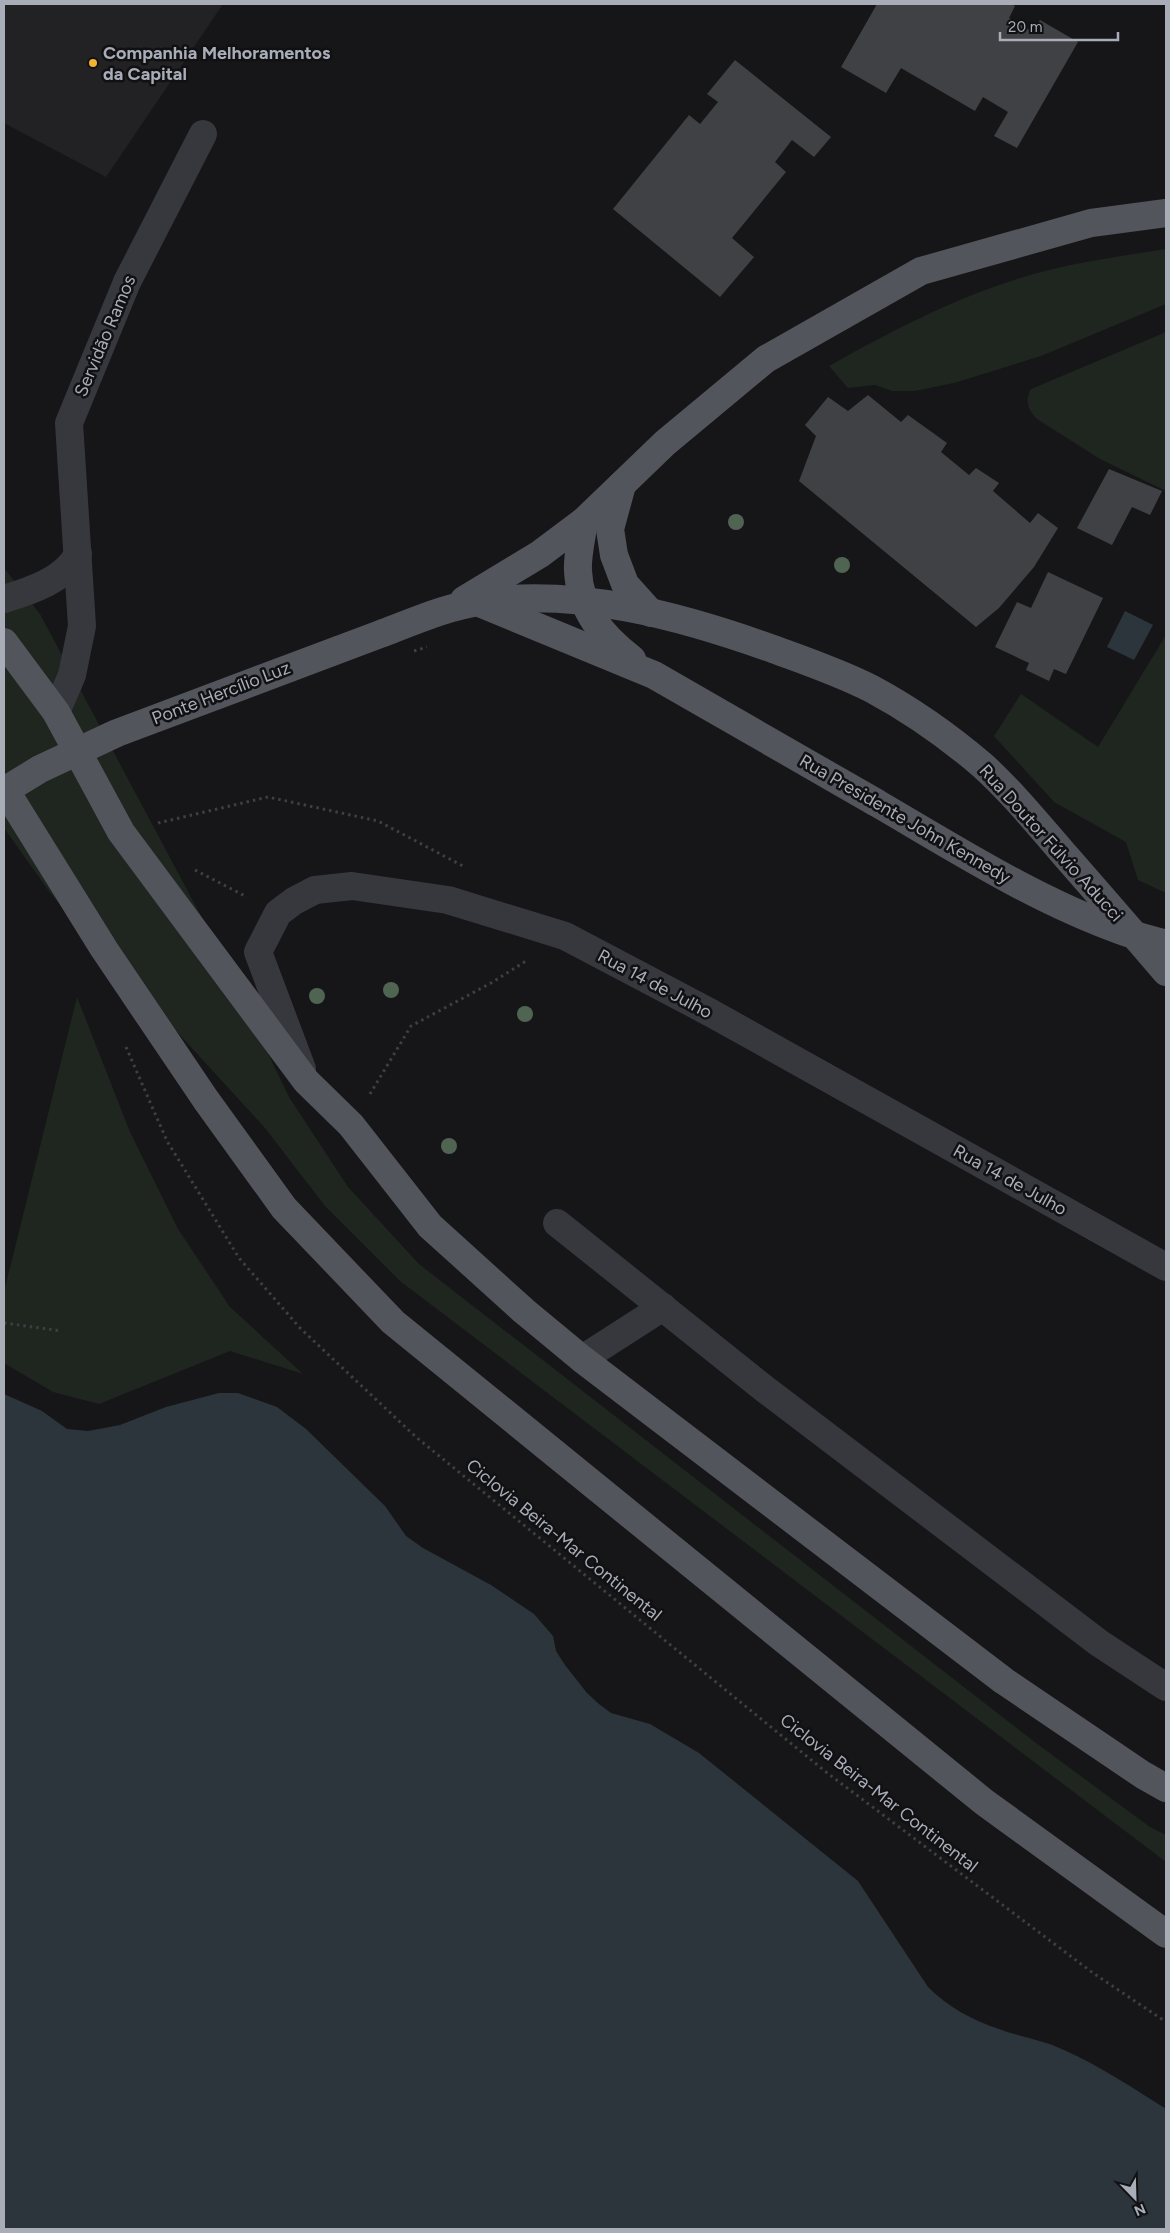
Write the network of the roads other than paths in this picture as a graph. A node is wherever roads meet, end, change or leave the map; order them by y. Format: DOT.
graph roads {
  1 [pos="203,134"];
  2 [pos="1166,213"];
  3 [pos="623,483"];
  4 [pos="584,521"];
  5 [pos="78,554"];
  6 [pos="4,599"];
  7 [pos="583,601"];
  8 [pos="478,602"];
  9 [pos="446,610"];
  10 [pos="651,613"];
  11 [pos="4,642"];
  12 [pos="654,675"];
  13 [pos="56,712"];
  14 [pos="4,790"];
  15 [pos="1166,944"];
  16 [pos="1166,972"];
  17 [pos="306,1081"];
  18 [pos="557,1223"];
  19 [pos="1166,1267"];
  20 [pos="663,1307"];
  21 [pos="582,1359"];
  22 [pos="1166,1687"];
  23 [pos="1166,1788"];
  24 [pos="1166,1934"];
  1 -- 5 [label="street, Servidão Ramos"];
  2 -- 3 [label="main road, Ponte Hercílio Luz"];
  3 -- 4 [label="main road, Ponte Hercílio Luz"];
  3 -- 10 [label="main road"];
  4 -- 7 [label="main road, Rua Presidente John Kennedy"];
  4 -- 9 [label="main road, Ponte Hercílio Luz"];
  5 -- 6 [label="street"];
  5 -- 13 [label="street, Servidão Ramos"];
  7 -- 8 [label="main road, Rua Doutor Fúlvio Aducci"];
  7 -- 10 [label="main road, Rua Doutor Fúlvio Aducci"];
  7 -- 12 [label="main road, Rua Presidente John Kennedy"];
  8 -- 9 [label="main road, Ponte Hercílio Luz"];
  8 -- 12 [label="main road, Rua Presidente John Kennedy"];
  9 -- 14 [label="main road, Ponte Hercílio Luz, bridge"];
  10 -- 16 [label="main road, Rua Doutor Fúlvio Aducci"];
  11 -- 13 [label="main road"];
  12 -- 15 [label="main road, Rua Presidente John Kennedy, bridge"];
  13 -- 17 [label="main road"];
  14 -- 24 [label="main road"];
  17 -- 19 [label="street, Rua 14 de Julho"];
  17 -- 21 [label="main road"];
  18 -- 20 [label="street"];
  20 -- 21 [label="street"];
  20 -- 22 [label="street"];
  21 -- 23 [label="main road"];
}
